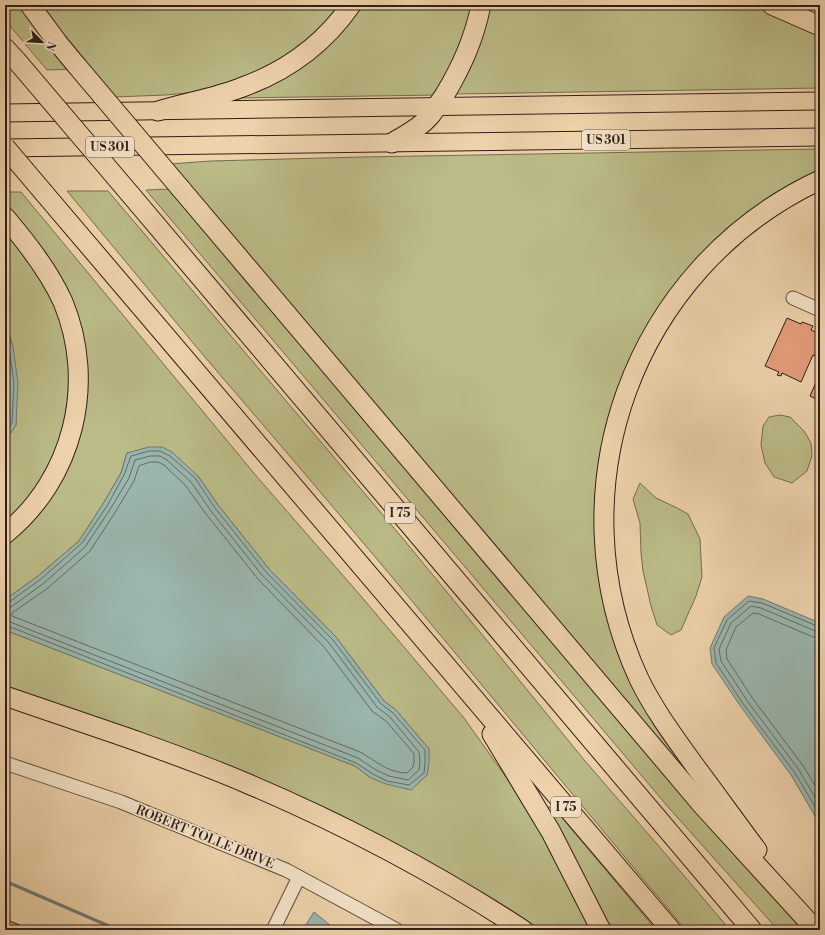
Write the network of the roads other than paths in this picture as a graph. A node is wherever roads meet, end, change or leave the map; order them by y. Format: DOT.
graph roads {
  1 [pos="30,5"];
  2 [pos="351,5"];
  3 [pos="481,5"];
  4 [pos="772,5"];
  5 [pos="820,26"];
  6 [pos="10,54"];
  7 [pos="820,101"];
  8 [pos="437,107"];
  9 [pos="158,111"];
  10 [pos="5,113"];
  11 [pos="820,137"];
  12 [pos="392,142"];
  13 [pos="5,147"];
  14 [pos="820,180"];
  15 [pos="5,217"];
  16 [pos="793,298"];
  17 [pos="820,310"];
  18 [pos="5,534"];
  19 [pos="461,684"];
  20 [pos="5,696"];
  21 [pos="5,763"];
  22 [pos="669,832"];
  23 [pos="299,877"];
  24 [pos="273,930"];
  25 [pos="397,930"];
  26 [pos="523,930"];
  27 [pos="601,930"];
  28 [pos="671,930"];
  29 [pos="752,930"];
  30 [pos="763,930"];
  31 [pos="816,930"];
  1 -- 31 [label="highway, bridge"];
  2 -- 9 [label="highway"];
  3 -- 8 [label="highway"];
  4 -- 5 [label="highway"];
  6 -- 22 [label="highway, I 75, bridge"];
  7 -- 8 [label="main road"];
  8 -- 9 [label="main road"];
  8 -- 12 [label="highway"];
  9 -- 10 [label="main road"];
  11 -- 12 [label="main road, US 301"];
  12 -- 13 [label="main road, US 301"];
  13 -- 19 [label="highway, I 75, bridge"];
  14 -- 31 [label="highway"];
  15 -- 18 [label="highway"];
  16 -- 17 [label="street"];
  19 -- 27 [label="highway"];
  19 -- 28 [label="highway, I 75"];
  20 -- 26 [label="highway"];
  21 -- 23 [label="street, ROBERT TOLLE DRIVE"];
  22 -- 29 [label="highway, I 75"];
  22 -- 30 [label="highway"];
  23 -- 24 [label="street"];
  23 -- 25 [label="street, ROBERT TOLLE DRIVE"];
}
